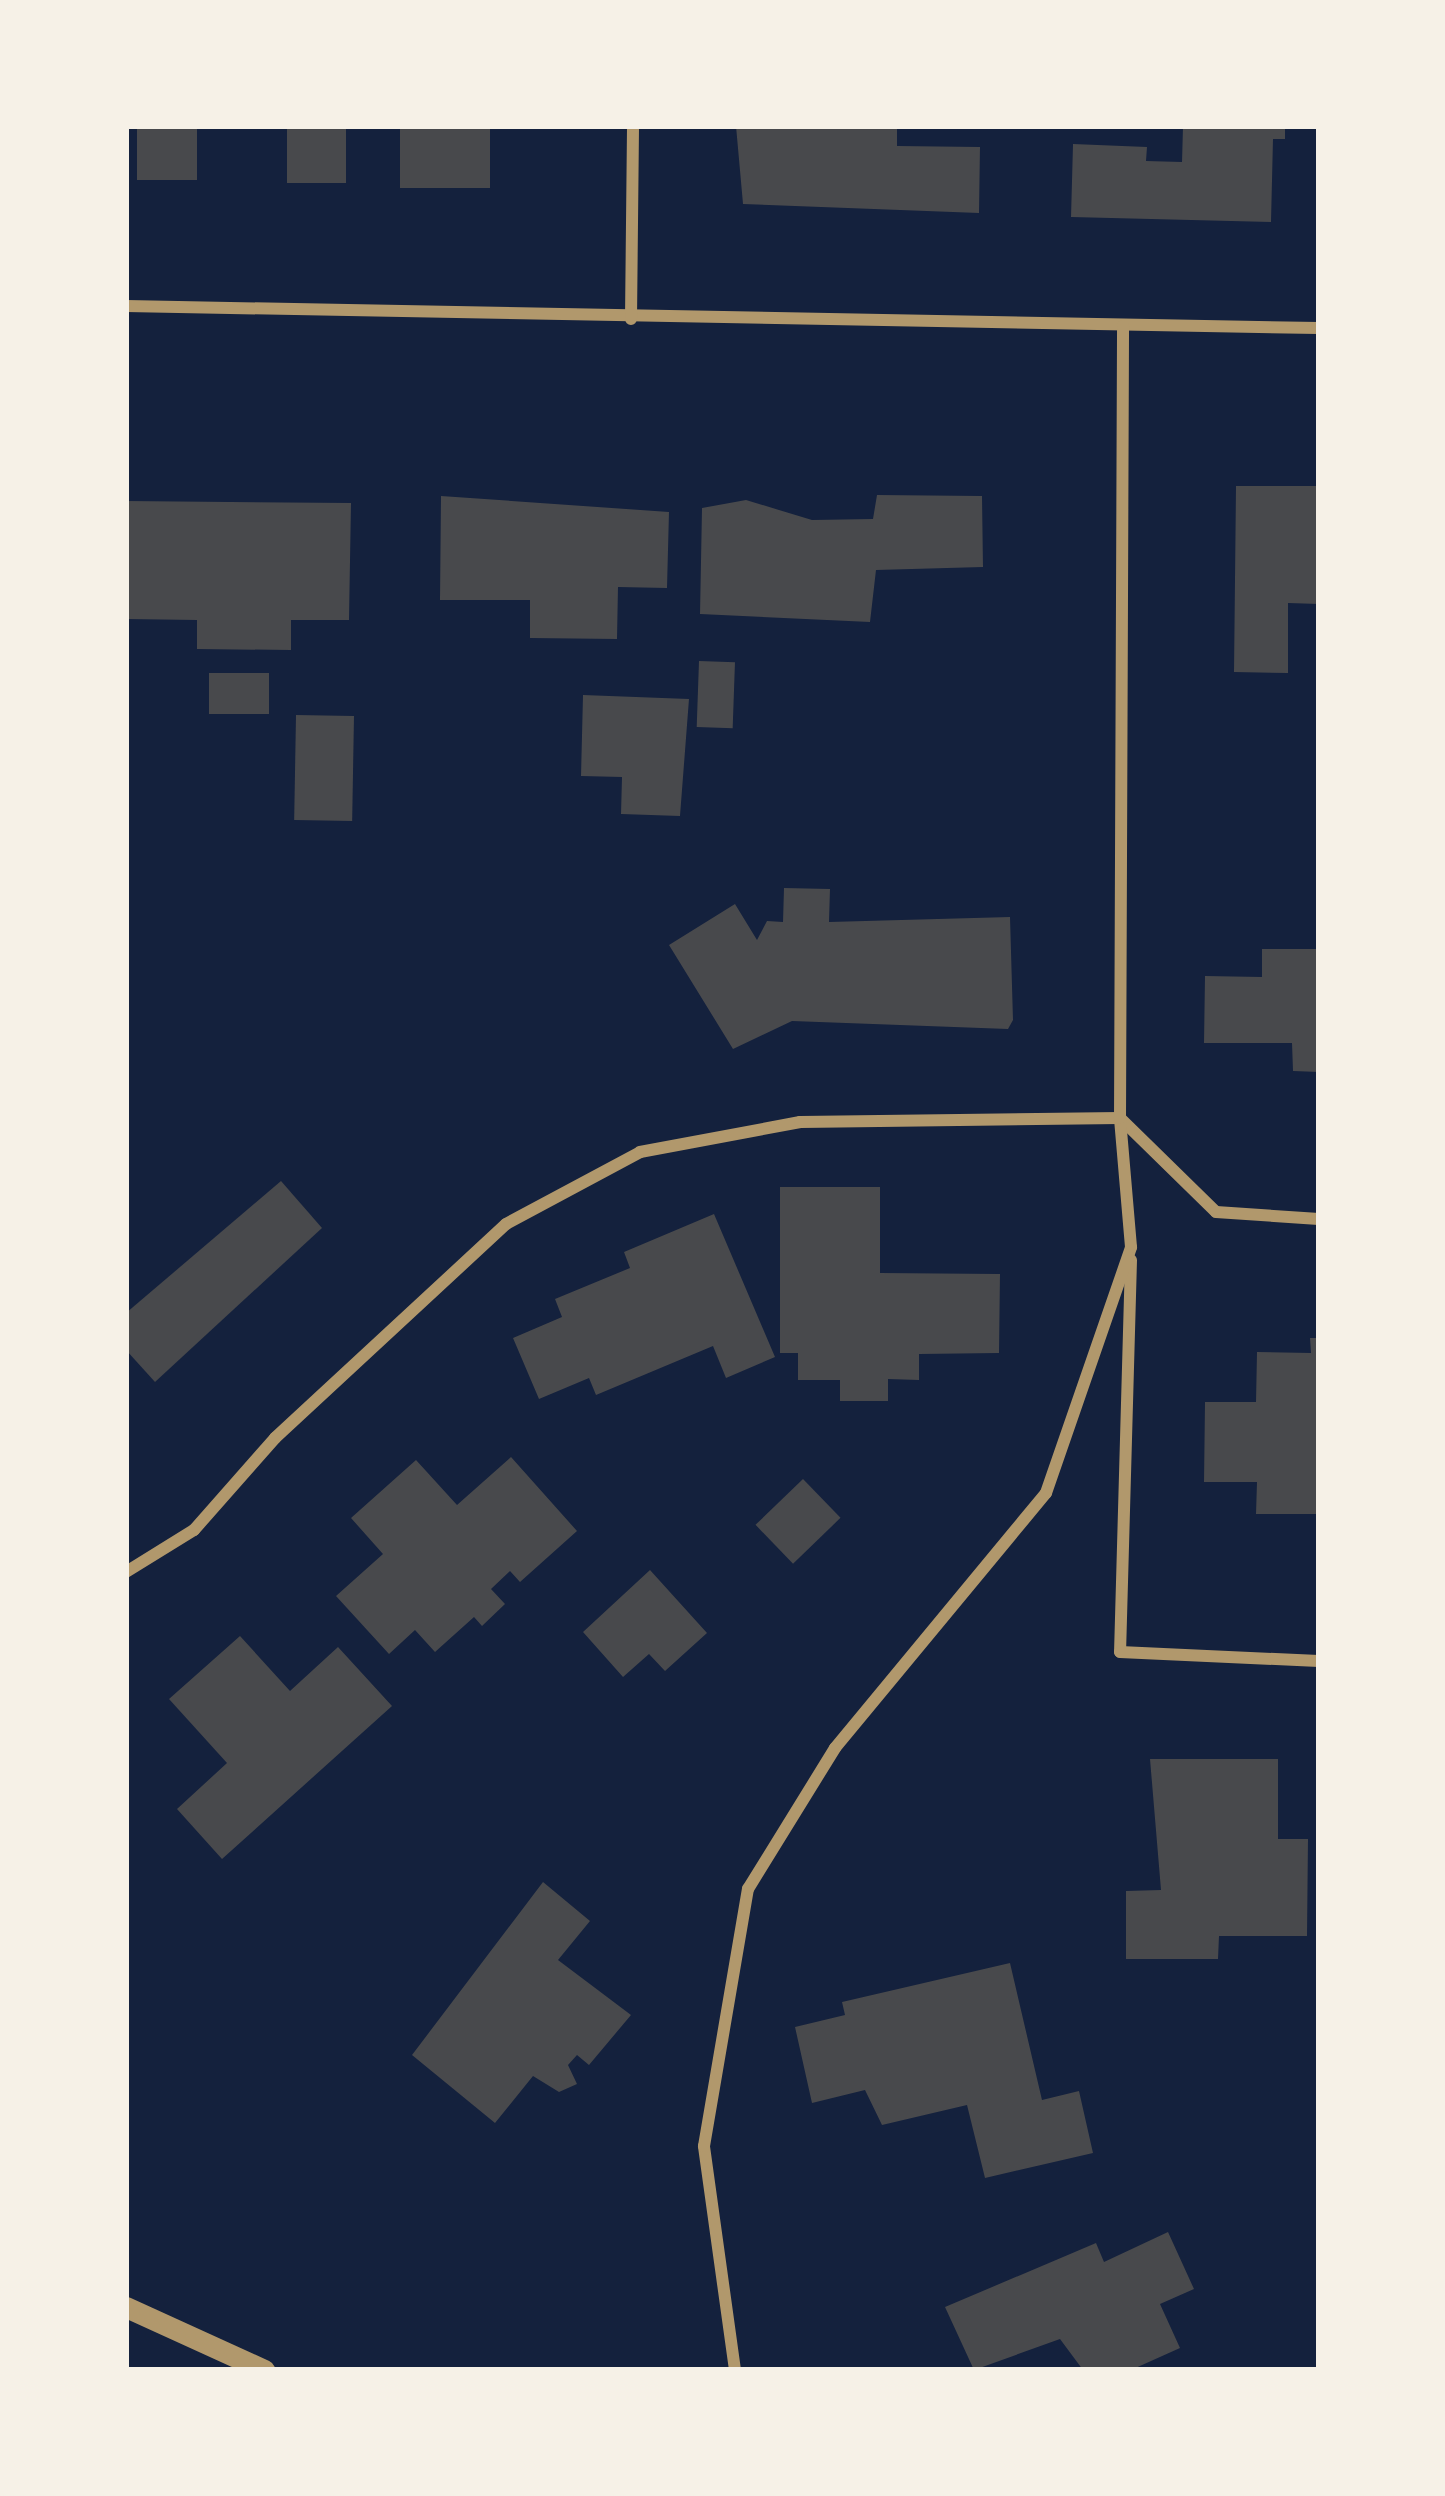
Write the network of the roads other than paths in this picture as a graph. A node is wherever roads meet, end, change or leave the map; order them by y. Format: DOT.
graph roads {
  1 [pos="633,126"];
  2 [pos="126,306"];
  3 [pos="631,320"];
  4 [pos="1123,326"];
  5 [pos="1319,328"];
  6 [pos="1120,1118"];
  7 [pos="1319,1219"];
  8 [pos="1131,1246"];
  9 [pos="126,1572"];
  10 [pos="1319,1661"];
  11 [pos="126,2307"];
  12 [pos="264,2370"];
  13 [pos="735,2370"];
  1 -- 3 [label="street"];
  2 -- 3 [label="street"];
  3 -- 4 [label="street"];
  4 -- 5 [label="street"];
  4 -- 6 [label="street"];
  6 -- 7 [label="street"];
  6 -- 8 [label="street"];
  6 -- 9 [label="street"];
  8 -- 10 [label="street"];
  8 -- 13 [label="street"];
  11 -- 12 [label="street"];
}
